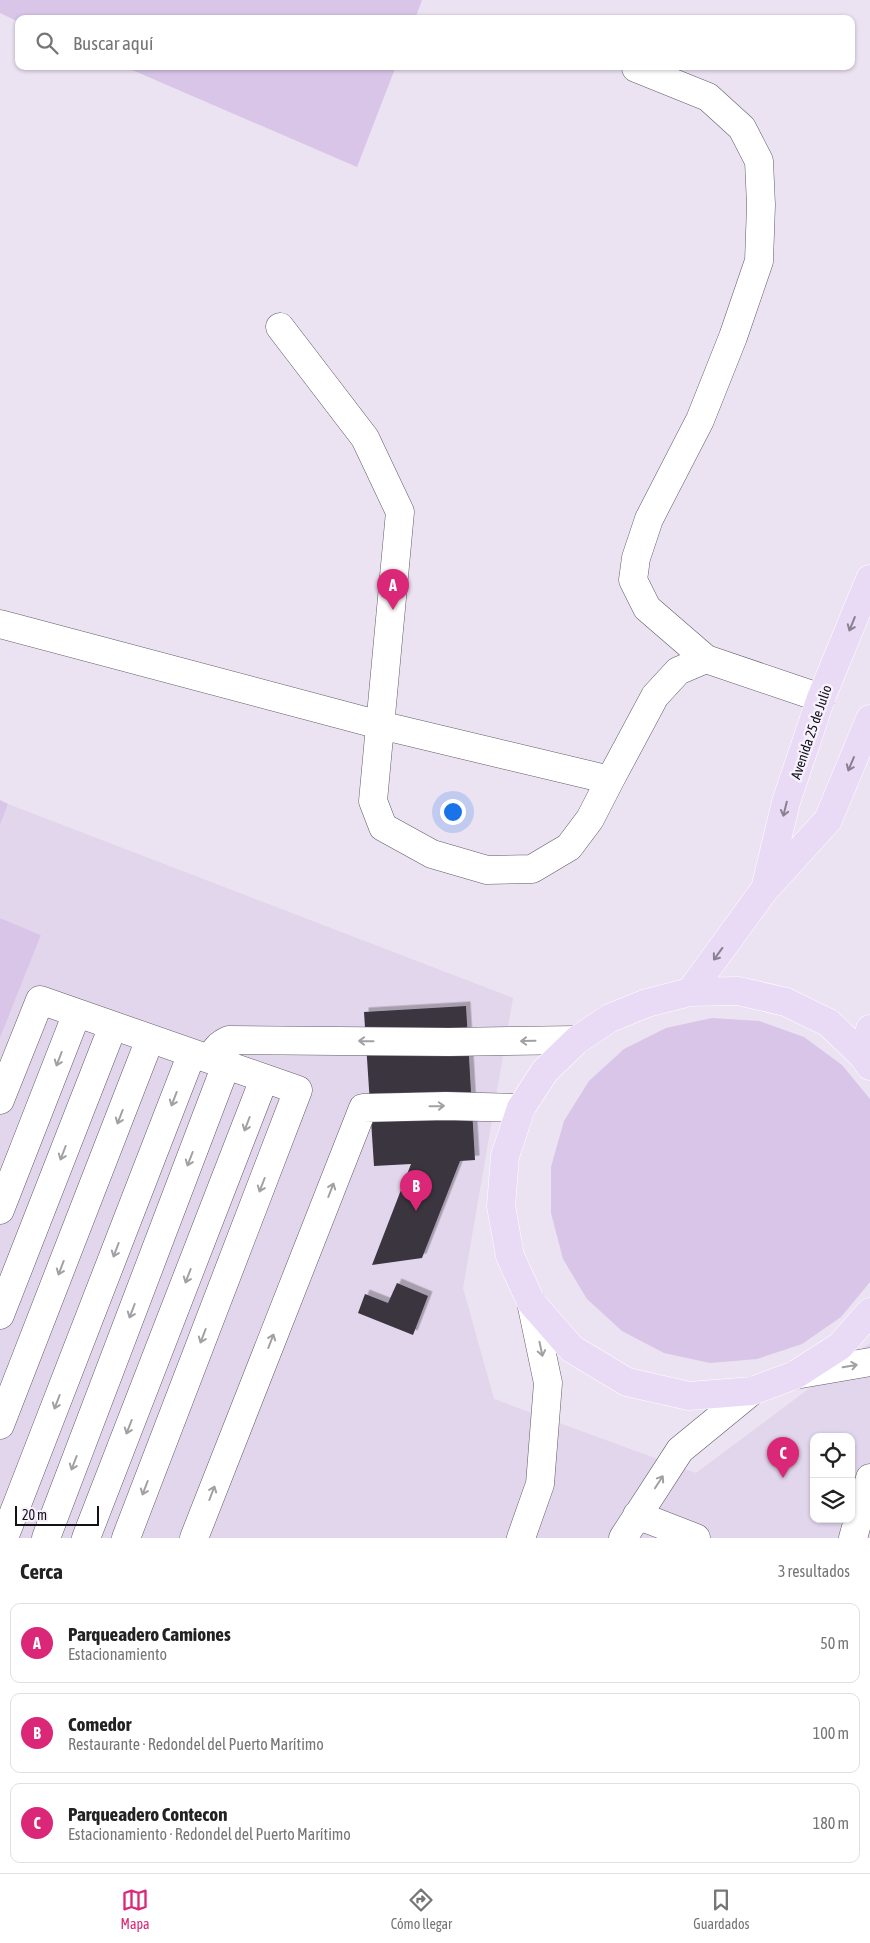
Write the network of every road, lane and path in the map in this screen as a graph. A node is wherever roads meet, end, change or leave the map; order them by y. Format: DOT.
graph roads {
  1 [pos="641,70"];
  2 [pos="280,327"];
  3 [pos="870,578"];
  4 [pos="0,624"];
  5 [pos="706,659"];
  6 [pos="821,698"];
  7 [pos="870,719"];
  8 [pos="380,725"];
  9 [pos="610,780"];
  10 [pos="765,889"];
  11 [pos="690,992"];
  12 [pos="77,1013"];
  13 [pos="113,1026"];
  14 [pos="870,1029"];
  15 [pos="150,1039"];
  16 [pos="577,1040"];
  17 [pos="209,1059"];
  18 [pos="867,1061"];
  19 [pos="264,1079"];
  20 [pos="0,1100"];
  21 [pos="521,1108"];
  22 [pos="0,1210"];
  23 [pos="530,1302"];
  24 [pos="870,1312"];
  25 [pos="0,1315"];
  26 [pos="870,1362"];
  27 [pos="795,1375"];
  28 [pos="752,1391"];
  29 [pos="0,1425"];
  30 [pos="870,1478"];
  31 [pos="866,1511"];
  32 [pos="630,1527"];
  33 [pos="4,1538"];
  34 [pos="46,1538"];
  35 [pos="86,1538"];
  36 [pos="126,1538"];
  37 [pos="194,1538"];
  38 [pos="521,1538"];
  39 [pos="696,1538"];
  40 [pos="853,1538"];
  1 -- 5 [label="lane"];
  2 -- 8 [label="lane"];
  3 -- 6 [label="main road, Avenida 25 de Julio, one-way"];
  4 -- 8 [label="lane"];
  5 -- 6 [label="lane"];
  5 -- 9 [label="lane"];
  6 -- 10 [label="main road, Avenida 25 de Julio, one-way"];
  7 -- 10 [label="main road, Avenida 25 de Julio, one-way"];
  8 -- 9 [label="lane"];
  8 -- 9 [label="lane"];
  10 -- 11 [label="main road, Avenida 25 de Julio, one-way"];
  11 -- 16 [label="main road"];
  11 -- 18 [label="main road"];
  12 -- 13 [label="lane"];
  12 -- 20 [label="lane"];
  12 -- 22 [label="lane, one-way"];
  13 -- 15 [label="lane"];
  13 -- 25 [label="lane, one-way"];
  14 -- 18 [label="main road"];
  15 -- 17 [label="lane"];
  15 -- 29 [label="lane, one-way"];
  16 -- 17 [label="lane, one-way"];
  16 -- 21 [label="main road"];
  17 -- 19 [label="lane"];
  17 -- 33 [label="lane, one-way"];
  17 -- 34 [label="lane, one-way"];
  19 -- 35 [label="lane, one-way"];
  19 -- 36 [label="lane, one-way"];
  21 -- 23 [label="main road"];
  37 -- 21 [label="lane, one-way"];
  23 -- 28 [label="main road"];
  23 -- 38 [label="lane, one-way"];
  24 -- 27 [label="main road"];
  27 -- 26 [label="lane, one-way"];
  27 -- 28 [label="main road"];
  32 -- 28 [label="lane, one-way"];
  30 -- 31 [label="lane"];
  31 -- 40 [label="lane"];
  32 -- 39 [label="lane"];
}
